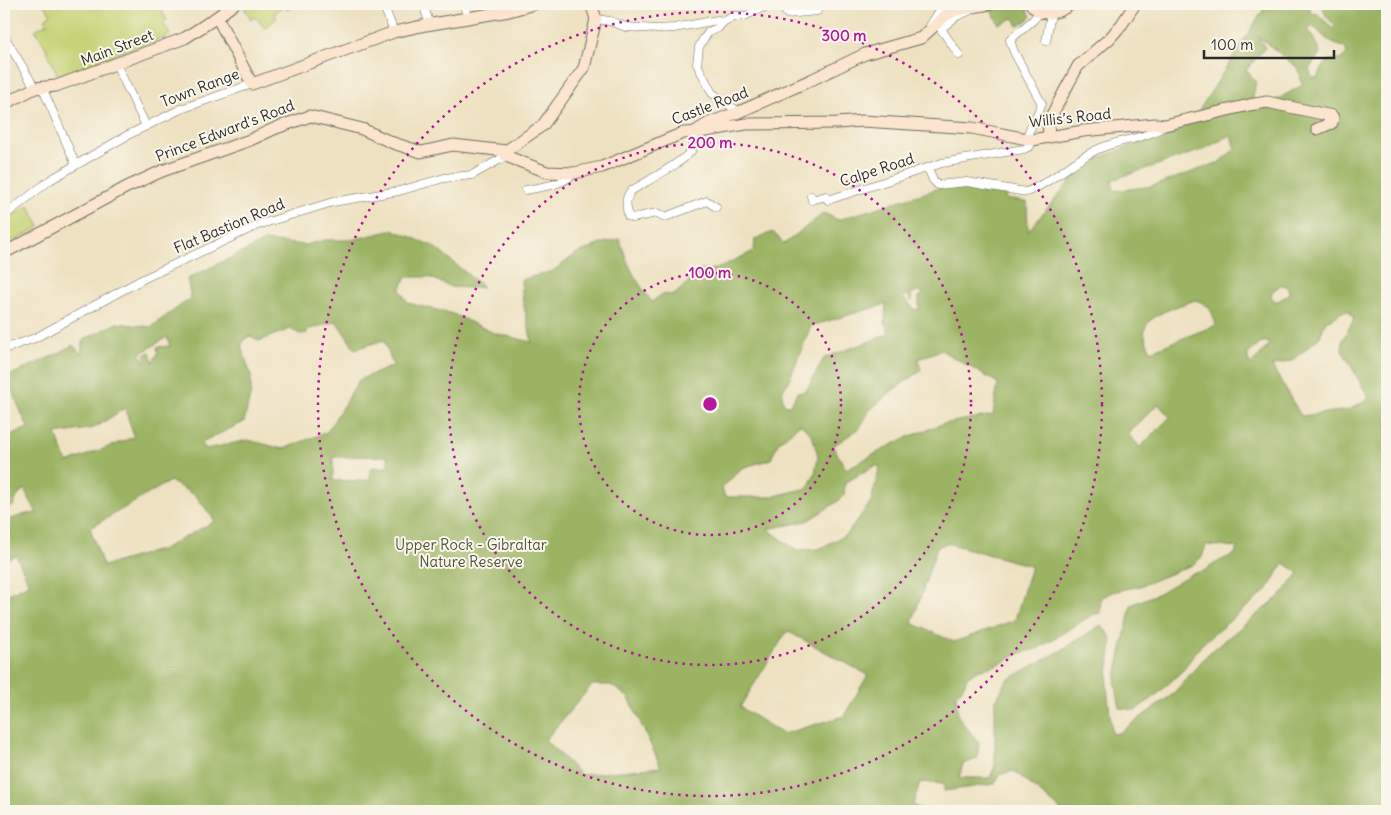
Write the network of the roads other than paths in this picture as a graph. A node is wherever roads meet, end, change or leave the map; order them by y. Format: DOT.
graph roads {
  1 [pos="234,4"];
  2 [pos="383,4"];
  3 [pos="423,4"];
  4 [pos="464,4"];
  5 [pos="534,4"];
  6 [pos="590,4"];
  7 [pos="770,4"];
  8 [pos="780,4"];
  9 [pos="944,4"];
  10 [pos="1031,4"];
  11 [pos="1071,4"];
  12 [pos="1136,4"];
  13 [pos="984,5"];
  14 [pos="817,11"];
  15 [pos="1046,12"];
  16 [pos="217,18"];
  17 [pos="467,18"];
  18 [pos="596,19"];
  19 [pos="723,22"];
  20 [pos="428,25"];
  21 [pos="394,32"];
  22 [pos="4,36"];
  23 [pos="923,36"];
  24 [pos="1046,41"];
  25 [pos="959,55"];
  26 [pos="116,64"];
  27 [pos="252,84"];
  28 [pos="39,88"];
  29 [pos="4,104"];
  30 [pos="739,112"];
  31 [pos="1165,125"];
  32 [pos="146,126"];
  33 [pos="1317,129"];
  34 [pos="694,132"];
  35 [pos="1050,136"];
  36 [pos="1029,140"];
  37 [pos="506,151"];
  38 [pos="76,165"];
  39 [pos="928,168"];
  40 [pos="574,173"];
  41 [pos="526,190"];
  42 [pos="811,196"];
  43 [pos="716,207"];
  44 [pos="4,216"];
  45 [pos="4,253"];
  46 [pos="4,349"];
  1 -- 16 [label="street, Main Street"];
  2 -- 21 [label="street"];
  3 -- 20 [label="street"];
  4 -- 17 [label="street"];
  5 -- 17 [label="street, Town Range"];
  6 -- 18 [label="street"];
  7 -- 19 [label="street"];
  8 -- 14 [label="street"];
  9 -- 23 [label="street"];
  10 -- 15 [label="street"];
  11 -- 15 [label="street"];
  12 -- 35 [label="street"];
  13 -- 23 [label="street"];
  13 -- 25 [label="street"];
  15 -- 24 [label="street"];
  15 -- 36 [label="street"];
  16 -- 26 [label="street, Main Street"];
  16 -- 27 [label="street"];
  17 -- 20 [label="street, Town Range"];
  18 -- 19 [label="street"];
  18 -- 37 [label="street"];
  19 -- 30 [label="street"];
  20 -- 21 [label="street, Town Range"];
  21 -- 27 [label="street, Town Range"];
  22 -- 28 [label="street"];
  23 -- 30 [label="street, Castle Road"];
  26 -- 28 [label="street, Main Street"];
  26 -- 32 [label="street"];
  27 -- 32 [label="street, Town Range"];
  28 -- 29 [label="street, Main Street"];
  28 -- 38 [label="street"];
  30 -- 34 [label="street, Castle Road"];
  31 -- 33 [label="street, Willis’s Road"];
  31 -- 35 [label="street, Willis’s Road"];
  31 -- 39 [label="street, Calpe Road"];
  32 -- 38 [label="street, Town Range"];
  34 -- 36 [label="street, Willis’s Road"];
  34 -- 40 [label="street, Castle Road"];
  34 -- 43 [label="street"];
  35 -- 36 [label="street, Willis’s Road"];
  36 -- 39 [label="street, Calpe Road"];
  37 -- 40 [label="street, Castle Road"];
  37 -- 45 [label="street, Prince Edward's Road"];
  37 -- 46 [label="street, Flat Bastion Road"];
  38 -- 44 [label="street, Town Range"];
  39 -- 42 [label="street, Calpe Road"];
  40 -- 41 [label="street"];
}
